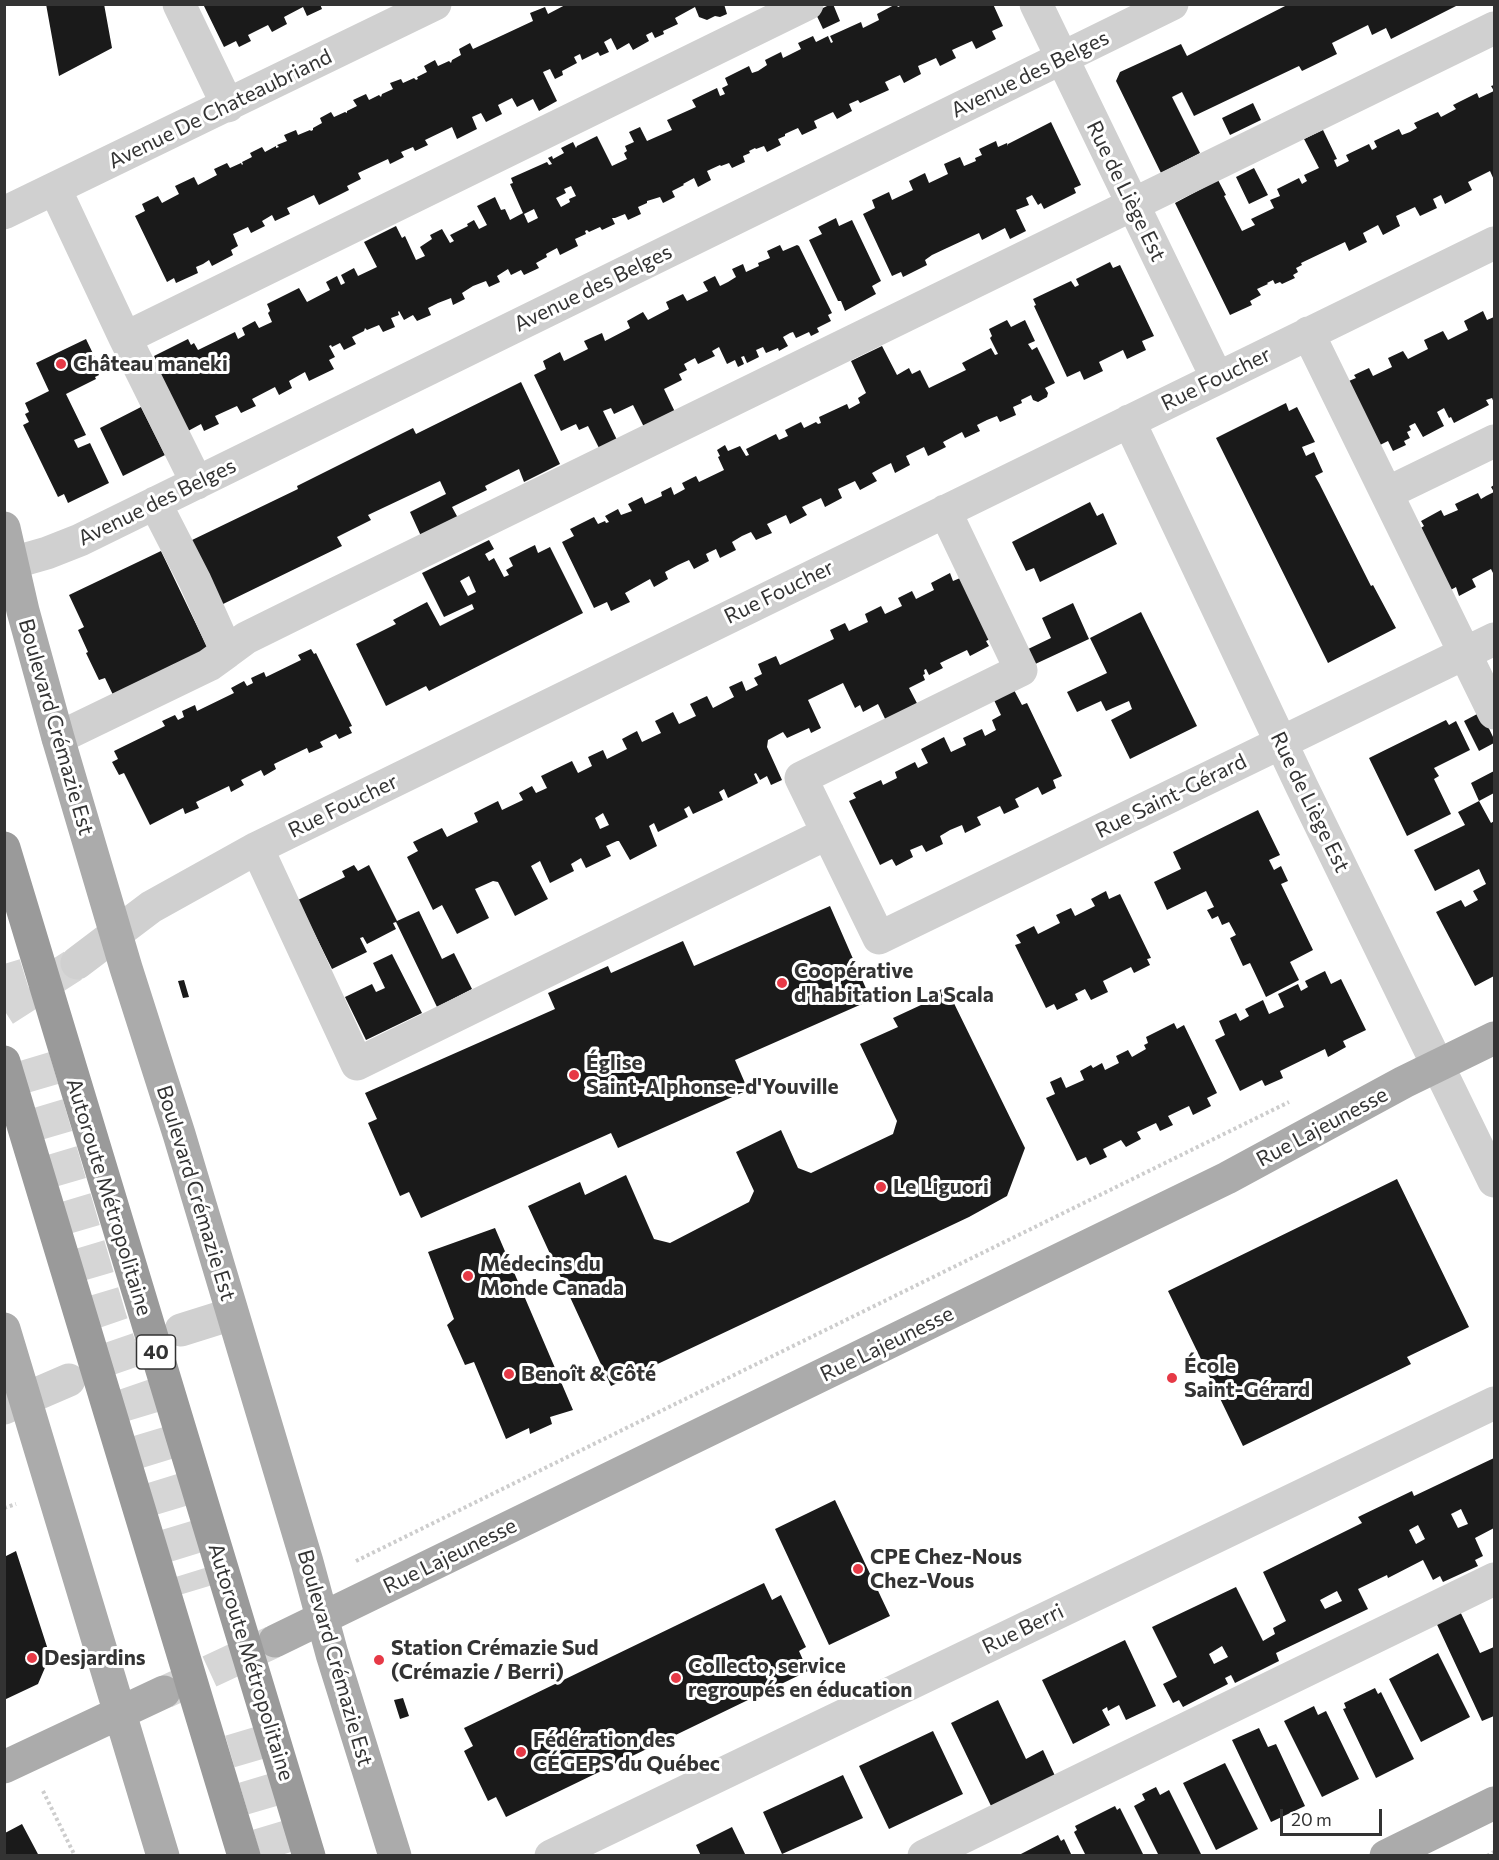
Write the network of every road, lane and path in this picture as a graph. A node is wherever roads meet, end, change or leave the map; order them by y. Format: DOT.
graph roads {
  1 [pos="178,4"];
  2 [pos="435,4"];
  3 [pos="807,4"];
  4 [pos="1036,4"];
  5 [pos="1172,4"];
  6 [pos="1494,28"];
  7 [pos="1061,59"];
  8 [pos="228,106"];
  9 [pos="55,189"];
  10 [pos="1133,204"];
  11 [pos="4,213"];
  12 [pos="1494,243"];
  13 [pos="1308,333"];
  14 [pos="125,338"];
  15 [pos="1217,378"];
  16 [pos="1129,422"];
  17 [pos="1494,441"];
  18 [pos="197,483"];
  19 [pos="1387,493"];
  20 [pos="154,503"];
  21 [pos="945,511"];
  22 [pos="4,528"];
  23 [pos="12,563"];
  24 [pos="1494,639"];
  25 [pos="227,652"];
  26 [pos="1465,653"];
  27 [pos="1494,713"];
  28 [pos="58,738"];
  29 [pos="1282,742"];
  30 [pos="828,833"];
  31 [pos="4,848"];
  32 [pos="257,848"];
  33 [pos="116,934"];
  34 [pos="77,963"];
  35 [pos="1494,1038"];
  36 [pos="4,1062"];
  37 [pos="1438,1065"];
  38 [pos="1292,1101"];
  39 [pos="1494,1180"];
  40 [pos="232,1314"];
  41 [pos="4,1329"];
  42 [pos="181,1330"];
  43 [pos="69,1380"];
  44 [pos="15,1403"];
  45 [pos="1494,1403"];
  46 [pos="16,1504"];
  47 [pos="4,1508"];
  48 [pos="352,1563"];
  49 [pos="1494,1579"];
  50 [pos="322,1618"];
  51 [pos="275,1641"];
  52 [pos="164,1692"];
  53 [pos="119,1713"];
  54 [pos="4,1767"];
  55 [pos="43,1791"];
  56 [pos="1494,1803"];
  57 [pos="1494,1852"];
  58 [pos="75,1856"];
  59 [pos="163,1856"];
  60 [pos="244,1856"];
  61 [pos="309,1856"];
  62 [pos="395,1856"];
  63 [pos="551,1856"];
  64 [pos="924,1856"];
  65 [pos="1386,1856"];
  66 [pos="1487,1856"];
  1 -- 8 [label="street"];
  2 -- 8 [label="street, Avenue De Chateaubriand"];
  3 -- 14 [label="street"];
  4 -- 7 [label="street, Rue de Liège Est"];
  5 -- 7 [label="street, Avenue des Belges"];
  6 -- 10 [label="street"];
  7 -- 10 [label="street, Rue de Liège Est"];
  7 -- 18 [label="street, Avenue des Belges"];
  8 -- 9 [label="street, Avenue De Chateaubriand"];
  9 -- 11 [label="street, Avenue De Chateaubriand"];
  9 -- 14 [label="street"];
  10 -- 15 [label="street, Rue de Liège Est"];
  10 -- 25 [label="street"];
  12 -- 13 [label="street, Rue Foucher"];
  13 -- 15 [label="street, Rue Foucher"];
  13 -- 19 [label="street"];
  14 -- 18 [label="street"];
  15 -- 16 [label="street, Rue Foucher"];
  16 -- 21 [label="street, Rue Foucher"];
  16 -- 29 [label="street, Rue de Liège Est"];
  17 -- 19 [label="street"];
  18 -- 20 [label="street, Avenue des Belges"];
  19 -- 26 [label="street"];
  20 -- 23 [label="street, Avenue des Belges"];
  20 -- 25 [label="street"];
  21 -- 30 [label="street"];
  21 -- 32 [label="street, Rue Foucher"];
  22 -- 23 [label="main road, Boulevard Crémazie Est"];
  23 -- 28 [label="main road, Boulevard Crémazie Est"];
  24 -- 26 [label="street, Rue Saint-Gérard"];
  25 -- 28 [label="street"];
  26 -- 27 [label="street"];
  26 -- 29 [label="street, Rue Saint-Gérard"];
  28 -- 33 [label="main road, Boulevard Crémazie Est"];
  29 -- 30 [label="street, Rue Saint-Gérard"];
  29 -- 37 [label="street, Rue de Liège Est"];
  30 -- 32 [label="street"];
  31 -- 61 [label="highway, Autoroute Métropolitaine / 40, bridge"];
  32 -- 33 [label="street, Rue Foucher"];
  33 -- 34 [label="street, Rue Foucher"];
  33 -- 40 [label="main road, Boulevard Crémazie Est"];
  35 -- 37 [label="main road, Rue Lajeunesse"];
  36 -- 60 [label="highway, bridge"];
  37 -- 39 [label="street, Rue de Liège Est"];
  37 -- 50 [label="main road, Rue Lajeunesse"];
  38 -- 48 [label="path, Rue Lajeunesse"];
  40 -- 42 [label="street"];
  40 -- 50 [label="main road, Boulevard Crémazie Est"];
  41 -- 44 [label="main road"];
  43 -- 44 [label="street"];
  44 -- 53 [label="main road"];
  45 -- 63 [label="street, Rue Berri"];
  46 -- 47 [label="path"];
  49 -- 64 [label="street"];
  50 -- 51 [label="main road, Rue Lajeunesse"];
  50 -- 62 [label="main road, Boulevard Crémazie Est"];
  52 -- 53 [label="main road"];
  53 -- 54 [label="main road"];
  53 -- 59 [label="main road"];
  55 -- 58 [label="path"];
  56 -- 65 [label="main road"];
  57 -- 66 [label="path"];
}
